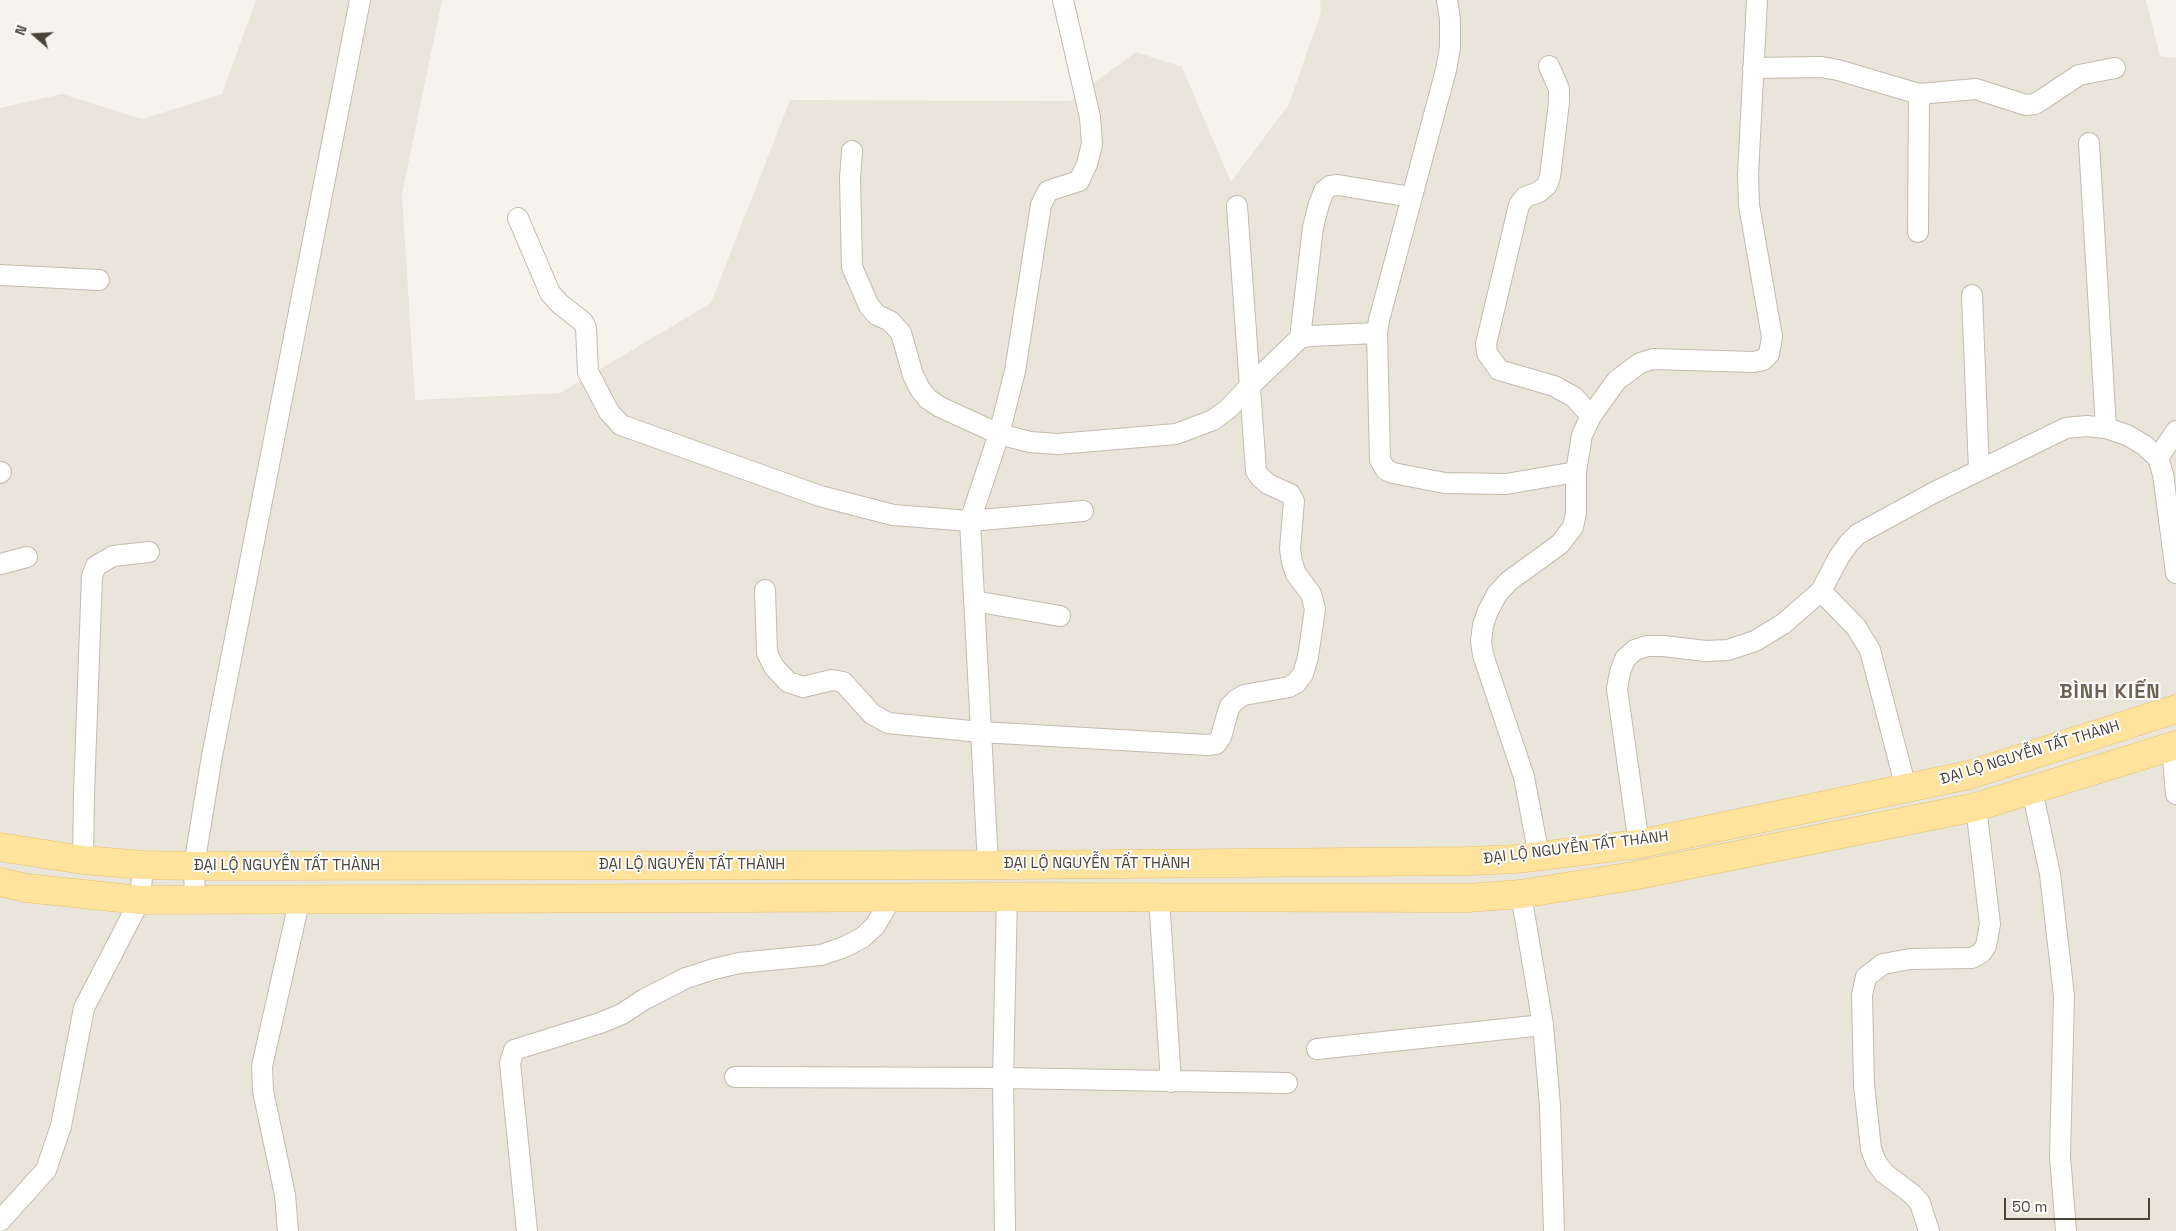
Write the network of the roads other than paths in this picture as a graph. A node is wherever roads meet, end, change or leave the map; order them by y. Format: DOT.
graph roads {
  1 [pos="360,0"];
  2 [pos="1062,0"];
  3 [pos="1447,0"];
  4 [pos="1757,0"];
  5 [pos="1549,66"];
  6 [pos="1753,68"];
  7 [pos="2115,68"];
  8 [pos="1919,94"];
  9 [pos="2089,143"];
  10 [pos="852,151"];
  11 [pos="1411,197"];
  12 [pos="1237,206"];
  13 [pos="518,218"];
  14 [pos="1918,232"];
  15 [pos="0,275"];
  16 [pos="99,280"];
  17 [pos="1972,295"];
  18 [pos="1377,333"];
  19 [pos="1300,338"];
  20 [pos="1249,387"];
  21 [pos="1591,416"];
  22 [pos="2106,428"];
  23 [pos="2176,431"];
  24 [pos="999,434"];
  25 [pos="2158,458"];
  26 [pos="1979,470"];
  27 [pos="1576,472"];
  28 [pos="1083,511"];
  29 [pos="970,520"];
  30 [pos="149,552"];
  31 [pos="28,556"];
  32 [pos="0,564"];
  33 [pos="2176,573"];
  34 [pos="765,590"];
  35 [pos="1821,591"];
  36 [pos="974,601"];
  37 [pos="1060,616"];
  38 [pos="2176,708"];
  39 [pos="981,732"];
  40 [pos="2174,746"];
  41 [pos="1906,788"];
  42 [pos="2032,790"];
  43 [pos="2176,794"];
  44 [pos="1976,808"];
  45 [pos="1639,844"];
  46 [pos="0,847"];
  47 [pos="1527,857"];
  48 [pos="83,860"];
  49 [pos="143,865"];
  50 [pos="998,865"];
  51 [pos="194,866"];
  52 [pos="0,882"];
  53 [pos="1521,894"];
  54 [pos="892,897"];
  55 [pos="1007,897"];
  56 [pos="1159,897"];
  57 [pos="300,898"];
  58 [pos="195,899"];
  59 [pos="140,900"];
  60 [pos="1543,1025"];
  61 [pos="1317,1049"];
  62 [pos="735,1077"];
  63 [pos="1003,1078"];
  64 [pos="1171,1082"];
  65 [pos="1287,1083"];
  66 [pos="0,1221"];
  67 [pos="288,1231"];
  68 [pos="527,1231"];
  69 [pos="1005,1231"];
  70 [pos="1554,1231"];
  71 [pos="1929,1231"];
  72 [pos="2066,1231"];
  1 -- 51 [label="street"];
  2 -- 24 [label="street"];
  3 -- 11 [label="street"];
  4 -- 6 [label="street"];
  5 -- 21 [label="street"];
  6 -- 8 [label="street"];
  6 -- 21 [label="street"];
  7 -- 8 [label="street"];
  8 -- 14 [label="street"];
  9 -- 22 [label="street"];
  10 -- 24 [label="street"];
  11 -- 18 [label="street"];
  11 -- 19 [label="street"];
  12 -- 20 [label="street"];
  13 -- 29 [label="street"];
  15 -- 16 [label="street"];
  17 -- 26 [label="street"];
  18 -- 19 [label="street"];
  18 -- 27 [label="street"];
  19 -- 20 [label="street"];
  20 -- 24 [label="street"];
  20 -- 39 [label="street"];
  21 -- 27 [label="street"];
  22 -- 25 [label="street"];
  22 -- 26 [label="street"];
  23 -- 25 [label="street"];
  24 -- 29 [label="street"];
  25 -- 33 [label="street"];
  26 -- 35 [label="street"];
  27 -- 47 [label="street"];
  28 -- 29 [label="street"];
  29 -- 36 [label="street"];
  30 -- 48 [label="street"];
  31 -- 32 [label="street"];
  34 -- 39 [label="street"];
  35 -- 41 [label="street"];
  35 -- 45 [label="street"];
  36 -- 37 [label="street"];
  36 -- 39 [label="street"];
  38 -- 41 [label="main road, ĐẠI LỘ NGUYỄN TẤT THÀNH"];
  39 -- 50 [label="street"];
  40 -- 42 [label="main road"];
  40 -- 43 [label="street"];
  41 -- 45 [label="main road, ĐẠI LỘ NGUYỄN TẤT THÀNH"];
  42 -- 44 [label="main road"];
  42 -- 72 [label="street"];
  44 -- 53 [label="main road"];
  44 -- 71 [label="street"];
  45 -- 47 [label="main road, ĐẠI LỘ NGUYỄN TẤT THÀNH"];
  46 -- 48 [label="main road, ĐẠI LỘ NGUYỄN TẤT THÀNH"];
  47 -- 50 [label="main road, ĐẠI LỘ NGUYỄN TẤT THÀNH"];
  47 -- 53 [label="main road"];
  48 -- 49 [label="main road, ĐẠI LỘ NGUYỄN TẤT THÀNH"];
  49 -- 51 [label="main road, ĐẠI LỘ NGUYỄN TẤT THÀNH"];
  49 -- 59 [label="street"];
  50 -- 51 [label="main road, ĐẠI LỘ NGUYỄN TẤT THÀNH"];
  50 -- 55 [label="main road"];
  51 -- 58 [label="street"];
  52 -- 59 [label="main road"];
  53 -- 56 [label="main road"];
  53 -- 60 [label="street"];
  54 -- 55 [label="main road"];
  54 -- 57 [label="main road"];
  54 -- 68 [label="street"];
  55 -- 56 [label="main road"];
  55 -- 63 [label="street"];
  56 -- 64 [label="street"];
  57 -- 58 [label="main road"];
  57 -- 67 [label="street"];
  58 -- 59 [label="main road"];
  59 -- 66 [label="street"];
  60 -- 61 [label="street"];
  60 -- 70 [label="street"];
  62 -- 63 [label="street"];
  63 -- 64 [label="street"];
  63 -- 69 [label="street"];
  64 -- 65 [label="street"];
}
